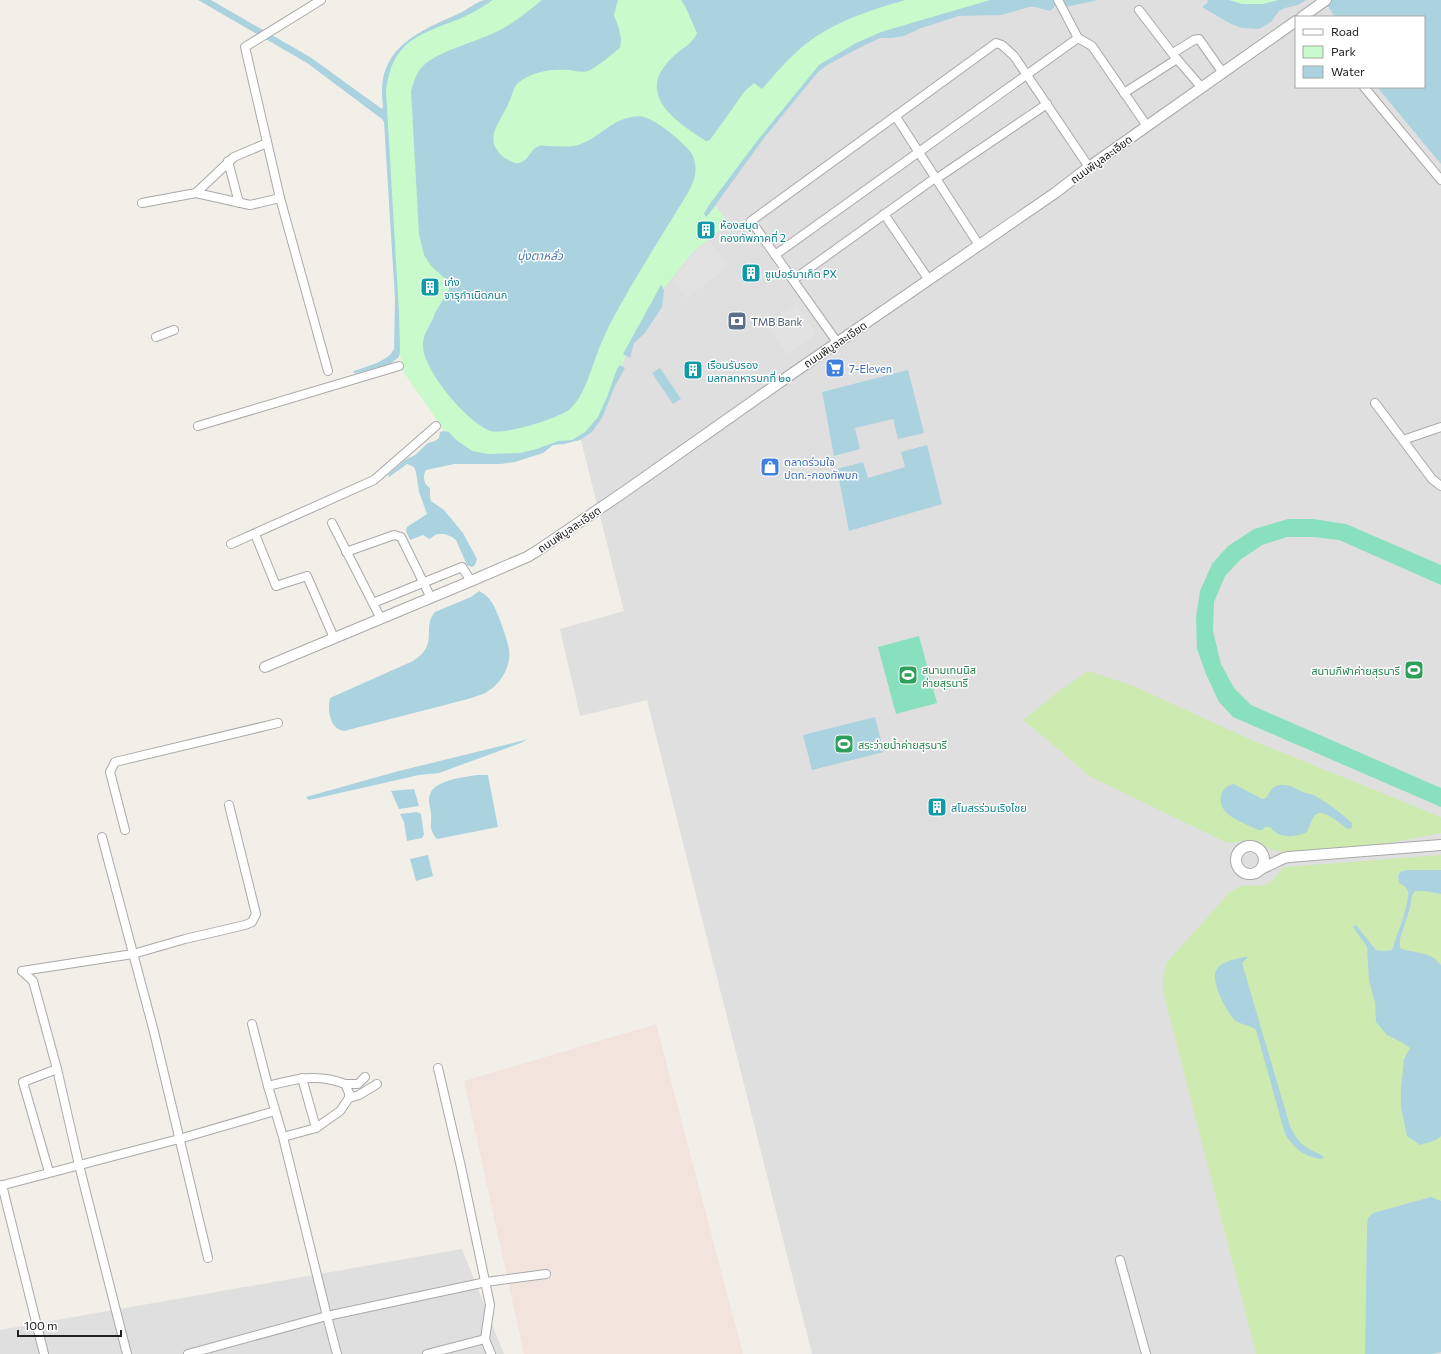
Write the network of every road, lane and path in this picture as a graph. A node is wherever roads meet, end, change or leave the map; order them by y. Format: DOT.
graph roads {
  1 [pos="321,0"];
  2 [pos="1058,0"];
  3 [pos="1324,1"];
  4 [pos="1139,10"];
  5 [pos="1305,16"];
  6 [pos="1295,23"];
  7 [pos="1078,38"];
  8 [pos="1175,56"];
  9 [pos="1223,72"];
  10 [pos="1026,74"];
  11 [pos="1202,88"];
  12 [pos="1365,88"];
  13 [pos="1124,93"];
  14 [pos="1047,104"];
  15 [pos="896,116"];
  16 [pos="1147,126"];
  17 [pos="267,143"];
  18 [pos="918,152"];
  19 [pos="228,161"];
  20 [pos="1089,167"];
  21 [pos="936,178"];
  22 [pos="1441,180"];
  23 [pos="196,193"];
  24 [pos="280,198"];
  25 [pos="239,203"];
  26 [pos="142,204"];
  27 [pos="884,214"];
  28 [pos="979,245"];
  29 [pos="775,255"];
  30 [pos="793,280"];
  31 [pos="929,280"];
  32 [pos="174,330"];
  33 [pos="156,337"];
  34 [pos="837,342"];
  35 [pos="399,366"];
  36 [pos="328,371"];
  37 [pos="1375,403"];
  38 [pos="198,426"];
  39 [pos="436,426"];
  40 [pos="1441,428"];
  41 [pos="1403,440"];
  42 [pos="1441,486"];
  43 [pos="332,523"];
  44 [pos="255,534"];
  45 [pos="231,544"];
  46 [pos="346,552"];
  47 [pos="471,581"];
  48 [pos="423,582"];
  49 [pos="431,598"];
  50 [pos="373,603"];
  51 [pos="381,619"];
  52 [pos="334,638"];
  53 [pos="265,667"];
  54 [pos="278,724"];
  55 [pos="229,805"];
  56 [pos="125,830"];
  57 [pos="102,836"];
  58 [pos="1441,845"];
  59 [pos="1261,852"];
  60 [pos="1284,858"];
  61 [pos="1261,869"];
  62 [pos="133,954"];
  63 [pos="252,1024"];
  64 [pos="438,1068"];
  65 [pos="57,1069"];
  66 [pos="365,1077"];
  67 [pos="302,1078"];
  68 [pos="345,1084"];
  69 [pos="377,1084"];
  70 [pos="268,1086"];
  71 [pos="349,1098"];
  72 [pos="275,1112"];
  73 [pos="316,1128"];
  74 [pos="283,1137"];
  75 [pos="179,1139"];
  76 [pos="79,1165"];
  77 [pos="49,1172"];
  78 [pos="1,1186"];
  79 [pos="208,1258"];
  80 [pos="1120,1260"];
  81 [pos="546,1274"];
  82 [pos="486,1282"];
  83 [pos="327,1316"];
  84 [pos="486,1339"];
  85 [pos="44,1354"];
  86 [pos="127,1354"];
  87 [pos="188,1354"];
  88 [pos="338,1354"];
  89 [pos="426,1354"];
  90 [pos="491,1354"];
  91 [pos="1146,1354"];
  1 -- 17 [label="street"];
  2 -- 7 [label="street"];
  3 -- 5 [label="street, ถนนพิบูลละเอียด"];
  4 -- 8 [label="street"];
  6 -- 9 [label="street, ถนนพิบูลละเอียด"];
  7 -- 10 [label="street"];
  7 -- 13 [label="street"];
  8 -- 9 [label="street"];
  8 -- 11 [label="street"];
  8 -- 13 [label="street"];
  9 -- 11 [label="street, ถนนพิบูลละเอียด"];
  10 -- 14 [label="street"];
  10 -- 15 [label="street"];
  10 -- 18 [label="street"];
  11 -- 16 [label="street, ถนนพิบูลละเอียด"];
  12 -- 22 [label="street"];
  13 -- 16 [label="street"];
  14 -- 20 [label="street"];
  14 -- 21 [label="street"];
  15 -- 18 [label="street"];
  15 -- 29 [label="street"];
  16 -- 20 [label="street, ถนนพิบูลละเอียด"];
  17 -- 19 [label="street"];
  17 -- 24 [label="street"];
  18 -- 21 [label="street"];
  18 -- 29 [label="street"];
  19 -- 23 [label="street"];
  19 -- 25 [label="street"];
  20 -- 28 [label="street, ถนนพิบูลละเอียด"];
  21 -- 27 [label="street"];
  21 -- 28 [label="street"];
  23 -- 25 [label="street"];
  23 -- 26 [label="street"];
  24 -- 25 [label="street"];
  24 -- 36 [label="street"];
  27 -- 30 [label="street"];
  27 -- 31 [label="street"];
  28 -- 31 [label="street, ถนนพิบูลละเอียด"];
  29 -- 30 [label="street"];
  30 -- 34 [label="street"];
  31 -- 34 [label="street, ถนนพิบูลละเอียด"];
  32 -- 33 [label="street"];
  34 -- 47 [label="street, ถนนพิบูลละเอียด"];
  35 -- 38 [label="street"];
  37 -- 41 [label="street"];
  39 -- 44 [label="street"];
  40 -- 41 [label="street"];
  41 -- 42 [label="street"];
  43 -- 46 [label="street"];
  44 -- 45 [label="street"];
  44 -- 52 [label="street"];
  46 -- 48 [label="street"];
  46 -- 50 [label="street"];
  47 -- 48 [label="street"];
  47 -- 49 [label="street, ถนนพิบูลละเอียด"];
  48 -- 49 [label="street"];
  48 -- 50 [label="street"];
  49 -- 51 [label="street, ถนนพิบูลละเอียด"];
  50 -- 51 [label="street"];
  51 -- 52 [label="street, ถนนพิบูลละเอียด"];
  52 -- 53 [label="street, ถนนพิบูลละเอียด"];
  54 -- 56 [label="street"];
  55 -- 62 [label="street"];
  57 -- 62 [label="street"];
  58 -- 60 [label="street"];
  59 -- 60 [label="street"];
  59 -- 61 [label="street"];
  59 -- 61 [label="street"];
  60 -- 61 [label="street"];
  62 -- 65 [label="street"];
  62 -- 75 [label="street"];
  63 -- 70 [label="street"];
  64 -- 82 [label="street"];
  65 -- 76 [label="street"];
  65 -- 77 [label="street"];
  66 -- 68 [label="street"];
  67 -- 68 [label="street"];
  67 -- 70 [label="street"];
  67 -- 73 [label="street"];
  68 -- 71 [label="street"];
  69 -- 71 [label="street"];
  70 -- 72 [label="street"];
  71 -- 73 [label="street"];
  72 -- 74 [label="street"];
  72 -- 75 [label="street"];
  73 -- 74 [label="street"];
  74 -- 83 [label="street"];
  75 -- 76 [label="street"];
  75 -- 79 [label="street"];
  76 -- 77 [label="street"];
  76 -- 86 [label="street"];
  77 -- 78 [label="street"];
  78 -- 85 [label="street"];
  80 -- 91 [label="street"];
  81 -- 82 [label="street"];
  82 -- 83 [label="street"];
  82 -- 84 [label="street"];
  83 -- 87 [label="street"];
  83 -- 88 [label="street"];
  84 -- 89 [label="street"];
  84 -- 90 [label="street"];
}
